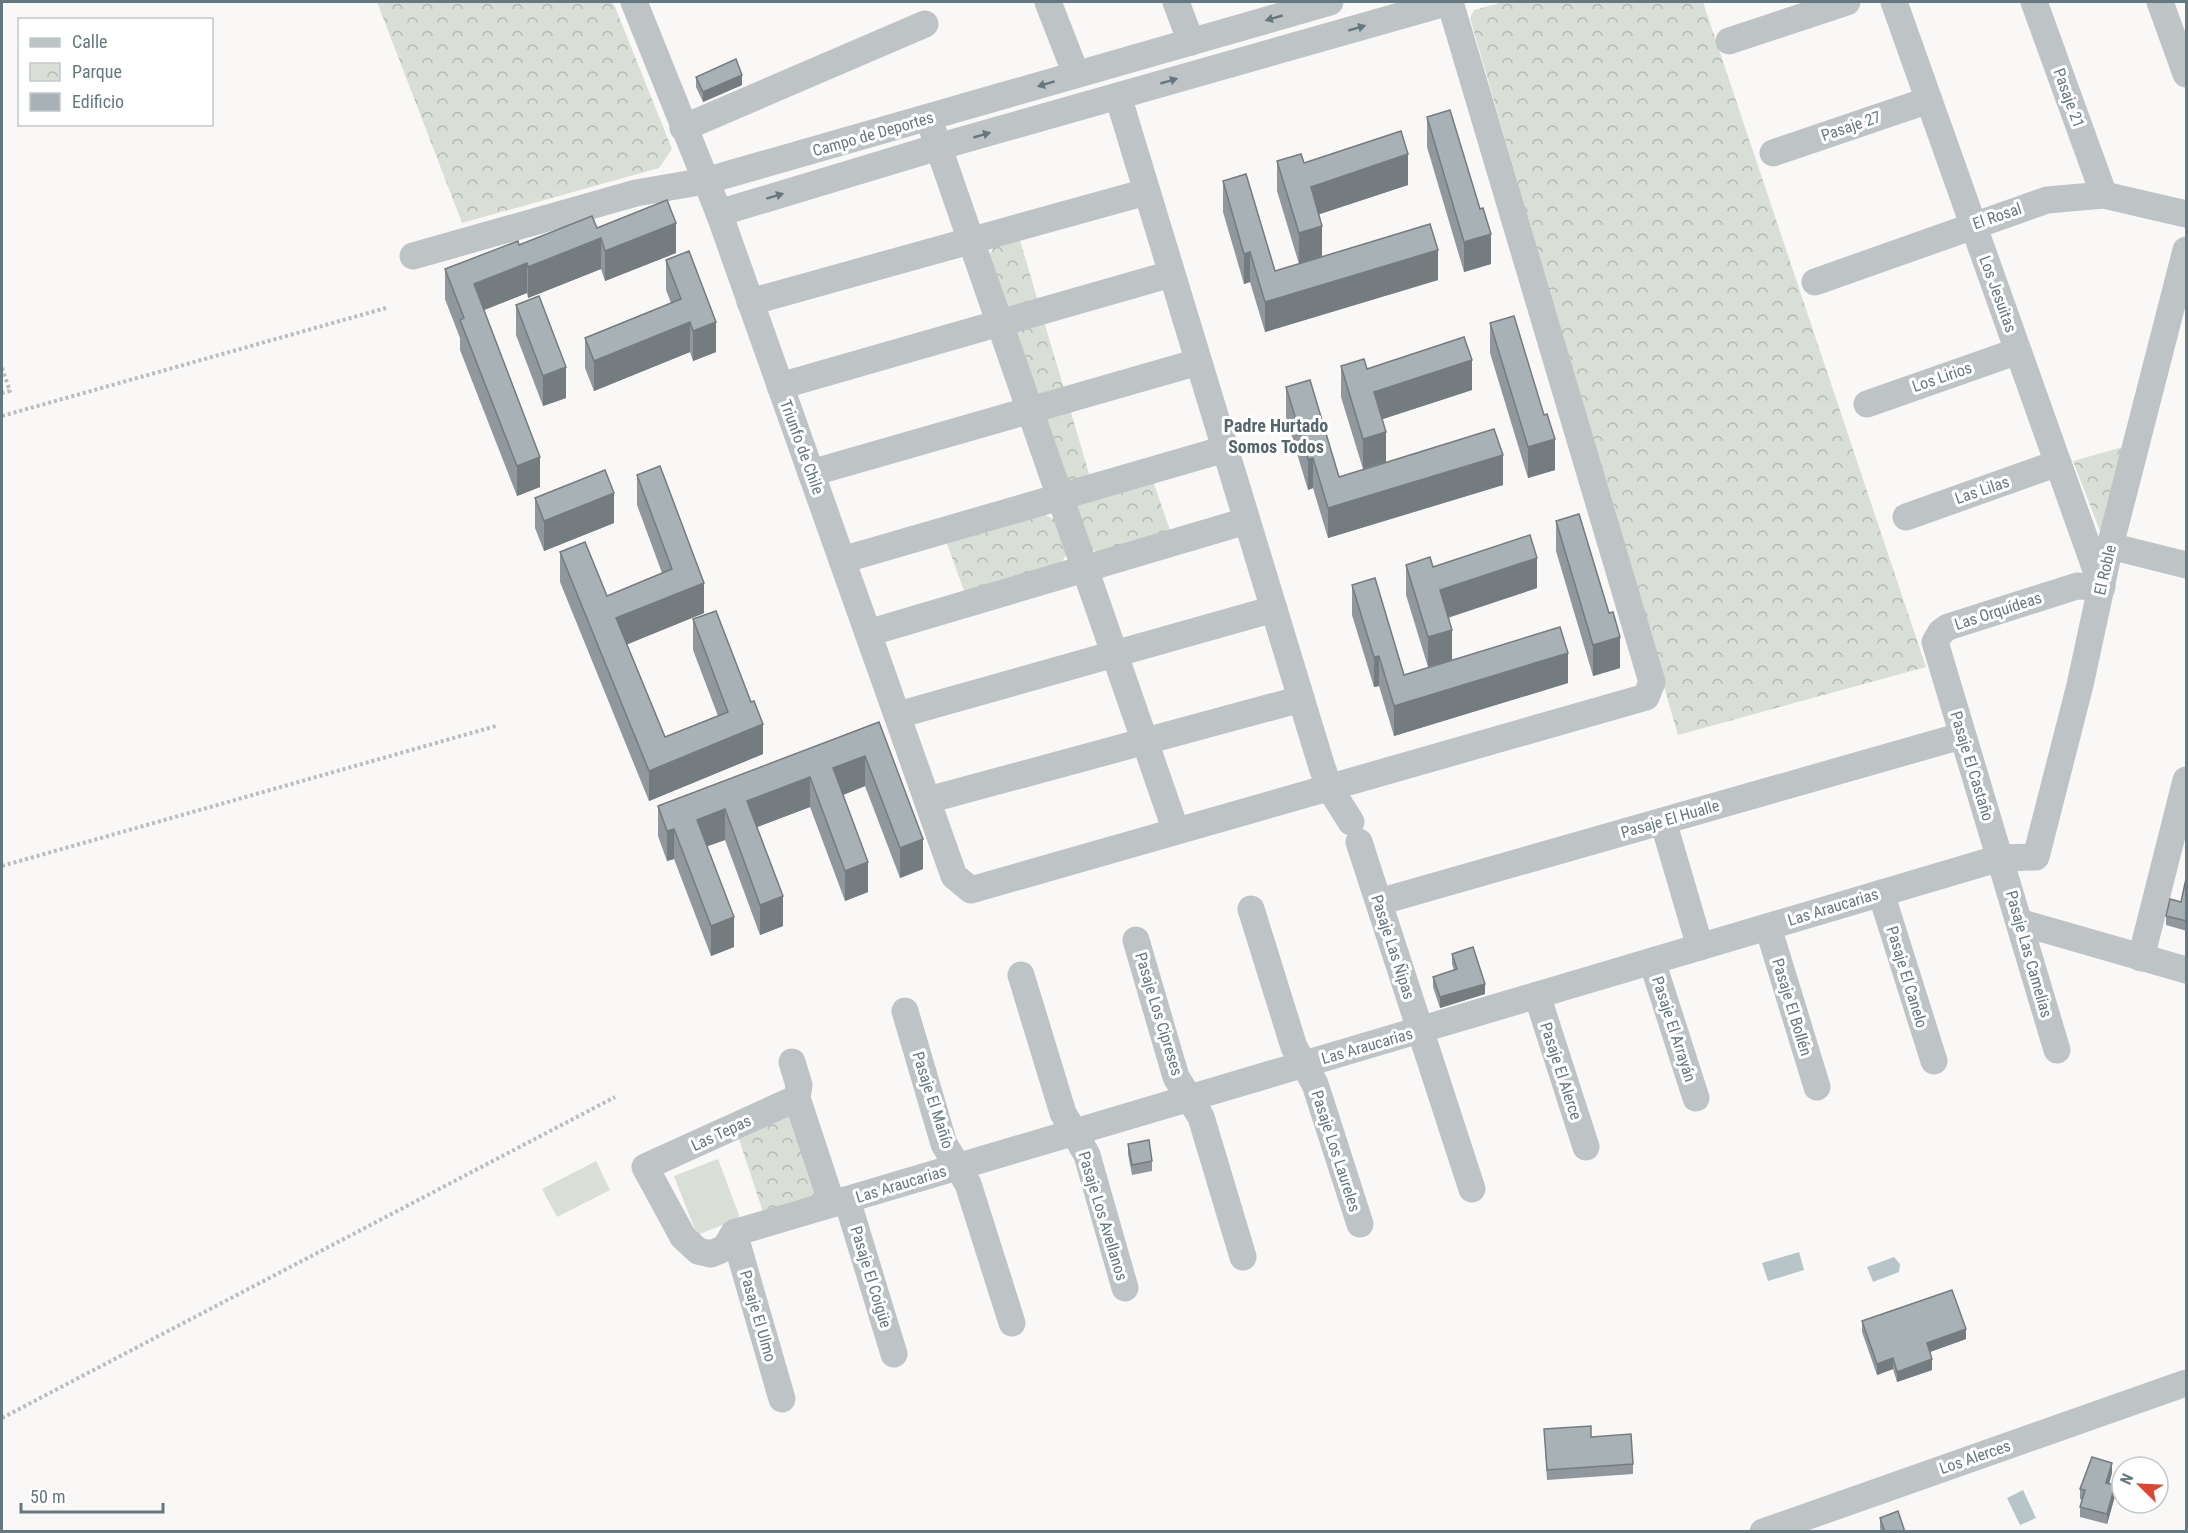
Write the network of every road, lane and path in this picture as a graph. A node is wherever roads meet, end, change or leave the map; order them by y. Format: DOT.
graph roads {
  1 [pos="1048,2"];
  2 [pos="1176,2"];
  3 [pos="1325,2"];
  4 [pos="1450,2"];
  5 [pos="1847,2"];
  6 [pos="1894,2"];
  7 [pos="2034,2"];
  8 [pos="2160,2"];
  9 [pos="642,4"];
  10 [pos="925,24"];
  11 [pos="1729,41"];
  12 [pos="1191,42"];
  13 [pos="2187,74"];
  14 [pos="1076,75"];
  15 [pos="1118,96"];
  16 [pos="1929,100"];
  17 [pos="929,119"];
  18 [pos="683,128"];
  19 [pos="938,147"];
  20 [pos="1773,153"];
  21 [pos="705,181"];
  22 [pos="1146,192"];
  23 [pos="2104,195"];
  24 [pos="719,213"];
  25 [pos="2187,214"];
  26 [pos="1973,224"];
  27 [pos="970,241"];
  28 [pos="2187,250"];
  29 [pos="413,256"];
  30 [pos="1171,274"];
  31 [pos="1815,282"];
  32 [pos="750,302"];
  33 [pos="386,308"];
  34 [pos="999,323"];
  35 [pos="2018,351"];
  36 [pos="1198,362"];
  37 [pos="2,368"];
  38 [pos="780,386"];
  39 [pos="2,393"];
  40 [pos="1867,404"];
  41 [pos="1029,410"];
  42 [pos="2,416"];
  43 [pos="1225,449"];
  44 [pos="2058,464"];
  45 [pos="811,473"];
  46 [pos="1060,497"];
  47 [pos="1906,517"];
  48 [pos="1246,521"];
  49 [pos="2110,546"];
  50 [pos="842,560"];
  51 [pos="2187,565"];
  52 [pos="1085,569"];
  53 [pos="2102,587"];
  54 [pos="1274,609"];
  55 [pos="868,633"];
  56 [pos="1114,654"];
  57 [pos="1945,675"];
  58 [pos="1301,699"];
  59 [pos="898,716"];
  60 [pos="496,726"];
  61 [pos="1961,735"];
  62 [pos="1145,741"];
  63 [pos="2187,780"];
  64 [pos="1329,787"];
  65 [pos="928,800"];
  66 [pos="1663,821"];
  67 [pos="1176,831"];
  68 [pos="2000,858"];
  69 [pos="2,866"];
  70 [pos="1881,893"];
  71 [pos="1379,902"];
  72 [pos="1251,909"];
  73 [pos="2019,922"];
  74 [pos="1768,927"];
  75 [pos="1136,940"];
  76 [pos="1700,946"];
  77 [pos="2140,958"];
  78 [pos="1652,961"];
  79 [pos="2187,970"];
  80 [pos="1021,975"];
  81 [pos="1537,995"];
  82 [pos="905,1011"];
  83 [pos="1420,1030"];
  84 [pos="2056,1050"];
  85 [pos="1934,1061"];
  86 [pos="792,1062"];
  87 [pos="1304,1064"];
  88 [pos="1817,1087"];
  89 [pos="615,1097"];
  90 [pos="797,1098"];
  91 [pos="1189,1098"];
  92 [pos="1696,1098"];
  93 [pos="1074,1132"];
  94 [pos="1586,1147"];
  95 [pos="958,1167"];
  96 [pos="1472,1189"];
  97 [pos="840,1202"];
  98 [pos="1360,1224"];
  99 [pos="734,1233"];
  100 [pos="1243,1257"];
  101 [pos="1125,1288"];
  102 [pos="1012,1323"];
  103 [pos="894,1354"];
  104 [pos="2187,1383"];
  105 [pos="782,1398"];
  106 [pos="2,1418"];
  107 [pos="1763,1532"];
  1 -- 14 [label="street"];
  2 -- 12 [label="street"];
  3 -- 12 [label="street, Campo de Deportes, one-way"];
  15 -- 4 [label="street, Campo de Deportes, one-way"];
  4 -- 64 [label="street"];
  5 -- 11 [label="street"];
  6 -- 16 [label="street, Los Jesuitas"];
  7 -- 23 [label="street, Pasaje 21"];
  8 -- 13 [label="street"];
  9 -- 18 [label="street, Triunfo de Chile"];
  10 -- 18 [label="street"];
  12 -- 14 [label="street, Campo de Deportes"];
  14 -- 17 [label="street, Campo de Deportes, one-way"];
  19 -- 15 [label="street, Campo de Deportes, one-way"];
  15 -- 22 [label="street, Pasaje Las Ñipas"];
  16 -- 20 [label="street, Pasaje 27"];
  16 -- 26 [label="street, Los Jesuitas"];
  17 -- 19 [label="street"];
  17 -- 21 [label="street, Campo de Deportes"];
  18 -- 21 [label="street, Triunfo de Chile"];
  24 -- 19 [label="street, Campo de Deportes, one-way"];
  19 -- 27 [label="street"];
  21 -- 24 [label="street, Triunfo de Chile"];
  21 -- 29 [label="street, Campo de Deportes"];
  22 -- 27 [label="street"];
  22 -- 30 [label="street, Pasaje Las Ñipas"];
  23 -- 25 [label="street, El Rosal"];
  23 -- 26 [label="street, El Rosal"];
  24 -- 32 [label="street, Triunfo de Chile"];
  26 -- 31 [label="street, El Rosal"];
  26 -- 35 [label="street, Los Jesuitas"];
  27 -- 32 [label="street"];
  27 -- 34 [label="street"];
  28 -- 49 [label="street, El Roble"];
  30 -- 34 [label="street"];
  30 -- 36 [label="street, Pasaje Las Ñipas"];
  32 -- 38 [label="street, Triunfo de Chile"];
  33 -- 42 [label="path"];
  34 -- 38 [label="street"];
  34 -- 41 [label="street"];
  35 -- 40 [label="street, Los Lirios"];
  35 -- 44 [label="street, Los Jesuitas"];
  36 -- 41 [label="street"];
  36 -- 43 [label="street, Pasaje Las Ñipas"];
  37 -- 39 [label="path"];
  38 -- 45 [label="street, Triunfo de Chile"];
  41 -- 45 [label="street"];
  41 -- 46 [label="street"];
  43 -- 46 [label="street"];
  43 -- 48 [label="street, Pasaje Las Ñipas"];
  44 -- 47 [label="street, Las Lilas"];
  44 -- 53 [label="street, Los Jesuitas"];
  45 -- 50 [label="street, Triunfo de Chile"];
  46 -- 50 [label="street"];
  46 -- 52 [label="street"];
  48 -- 52 [label="street"];
  48 -- 54 [label="street, Pasaje Las Ñipas"];
  49 -- 51 [label="street"];
  49 -- 53 [label="street, El Roble"];
  50 -- 55 [label="street, Triunfo de Chile"];
  52 -- 55 [label="street"];
  52 -- 56 [label="street"];
  53 -- 57 [label="street, Las Orquídeas"];
  53 -- 68 [label="street, El Roble"];
  54 -- 56 [label="street"];
  54 -- 58 [label="street, Pasaje Las Ñipas"];
  55 -- 59 [label="street, Triunfo de Chile"];
  56 -- 59 [label="street"];
  56 -- 62 [label="street"];
  57 -- 61 [label="street, Pasaje El Castaño"];
  58 -- 62 [label="street"];
  58 -- 64 [label="street, Pasaje Las Ñipas"];
  59 -- 65 [label="street, Triunfo de Chile"];
  60 -- 69 [label="path"];
  61 -- 66 [label="street, Pasaje El Hualle"];
  61 -- 68 [label="street, Pasaje El Castaño"];
  62 -- 65 [label="street"];
  62 -- 67 [label="street"];
  63 -- 77 [label="street"];
  64 -- 67 [label="street"];
  64 -- 71 [label="street, Pasaje Las Ñipas"];
  65 -- 67 [label="street, Triunfo de Chile"];
  66 -- 71 [label="street, Pasaje El Hualle"];
  66 -- 76 [label="street"];
  68 -- 70 [label="street, Las Araucarias"];
  68 -- 73 [label="street, Pasaje Las Camelias"];
  70 -- 74 [label="street, Las Araucarias"];
  70 -- 85 [label="street, Pasaje El Canelo"];
  71 -- 83 [label="street, Pasaje Las Ñipas"];
  72 -- 87 [label="street, Pasaje Los Laureles"];
  73 -- 77 [label="street"];
  73 -- 84 [label="street, Pasaje Las Camelias"];
  74 -- 76 [label="street, Las Araucarias"];
  74 -- 88 [label="street, Pasaje El Bollén"];
  75 -- 91 [label="street, Pasaje Los Cipreses"];
  76 -- 78 [label="street, Las Araucarias"];
  77 -- 79 [label="street"];
  78 -- 81 [label="street, Las Araucarias"];
  78 -- 92 [label="street, Pasaje El Arrayán"];
  80 -- 93 [label="street, Pasaje Los Avellanos"];
  81 -- 83 [label="street, Las Araucarias"];
  81 -- 94 [label="street, Pasaje El Alerce"];
  82 -- 95 [label="street, Pasaje El Mañío"];
  83 -- 87 [label="street, Las Araucarias"];
  83 -- 96 [label="street, Pasaje Las Ñipas"];
  86 -- 90 [label="street, Pasaje El Coigüe"];
  87 -- 91 [label="street, Las Araucarias"];
  87 -- 98 [label="street, Pasaje Los Laureles"];
  89 -- 106 [label="path"];
  90 -- 97 [label="street, Pasaje El Coigüe"];
  90 -- 99 [label="street, Las Tepas"];
  91 -- 93 [label="street, Las Araucarias"];
  91 -- 100 [label="street, Pasaje Los Cipreses"];
  93 -- 95 [label="street, Las Araucarias"];
  93 -- 101 [label="street, Pasaje Los Avellanos"];
  95 -- 97 [label="street, Las Araucarias"];
  95 -- 102 [label="street, Pasaje El Mañío"];
  97 -- 99 [label="street, Las Araucarias"];
  97 -- 103 [label="street, Pasaje El Coigüe"];
  99 -- 105 [label="street, Pasaje El Ulmo"];
  104 -- 107 [label="street, Los Alerces"];
}
